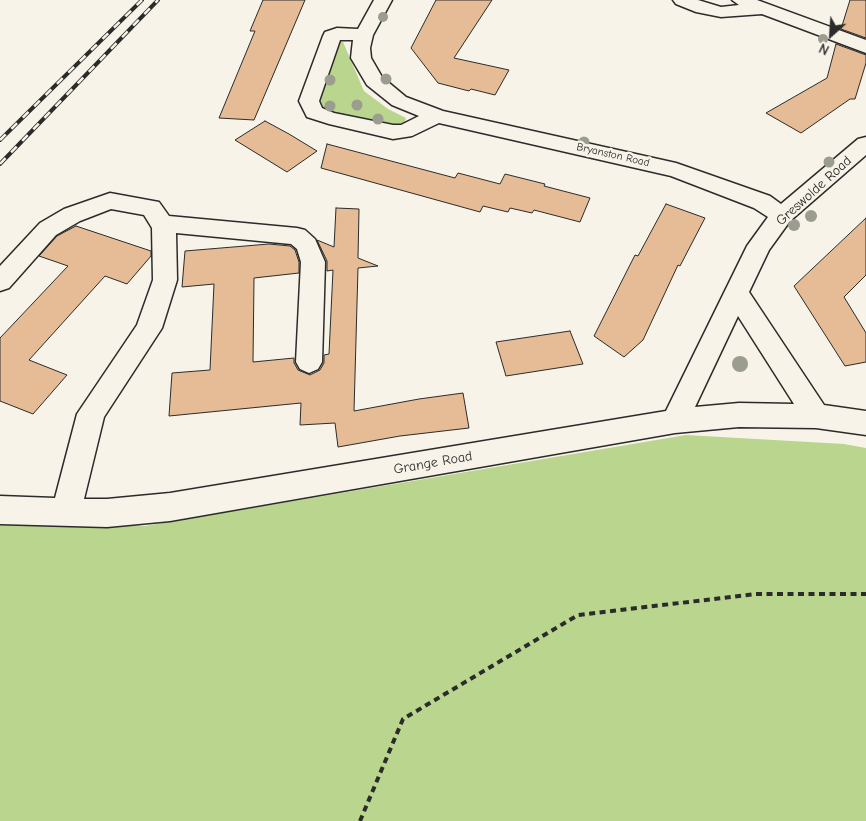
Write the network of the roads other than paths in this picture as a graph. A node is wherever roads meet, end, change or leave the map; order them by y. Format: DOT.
graph roads {
  1 [pos="383,0"];
  2 [pos="682,0"];
  3 [pos="741,0"];
  4 [pos="760,9"];
  5 [pos="364,35"];
  6 [pos="866,47"];
  7 [pos="437,116"];
  8 [pos="866,144"];
  9 [pos="782,215"];
  10 [pos="162,224"];
  11 [pos="0,282"];
  12 [pos="736,292"];
  13 [pos="309,362"];
  14 [pos="816,416"];
  15 [pos="675,421"];
  16 [pos="866,423"];
  17 [pos="0,510"];
  18 [pos="66,513"];
  1 -- 5 [label="street, Bryanston Road"];
  2 -- 4 [label="street"];
  3 -- 4 [label="street"];
  4 -- 6 [label="street"];
  5 -- 7 [label="street, Bryanston Road"];
  5 -- 7 [label="street"];
  7 -- 9 [label="street, Bryanston Road"];
  8 -- 9 [label="street, Greswolde Road"];
  9 -- 12 [label="street, Greswolde Road"];
  10 -- 11 [label="street"];
  10 -- 13 [label="street"];
  10 -- 18 [label="street"];
  12 -- 14 [label="street"];
  12 -- 15 [label="street, Greswolde Road"];
  14 -- 15 [label="street, Grange Road"];
  14 -- 16 [label="street, Grange Road"];
  15 -- 18 [label="street, Grange Road"];
  17 -- 18 [label="street, Grange Road"];
}
